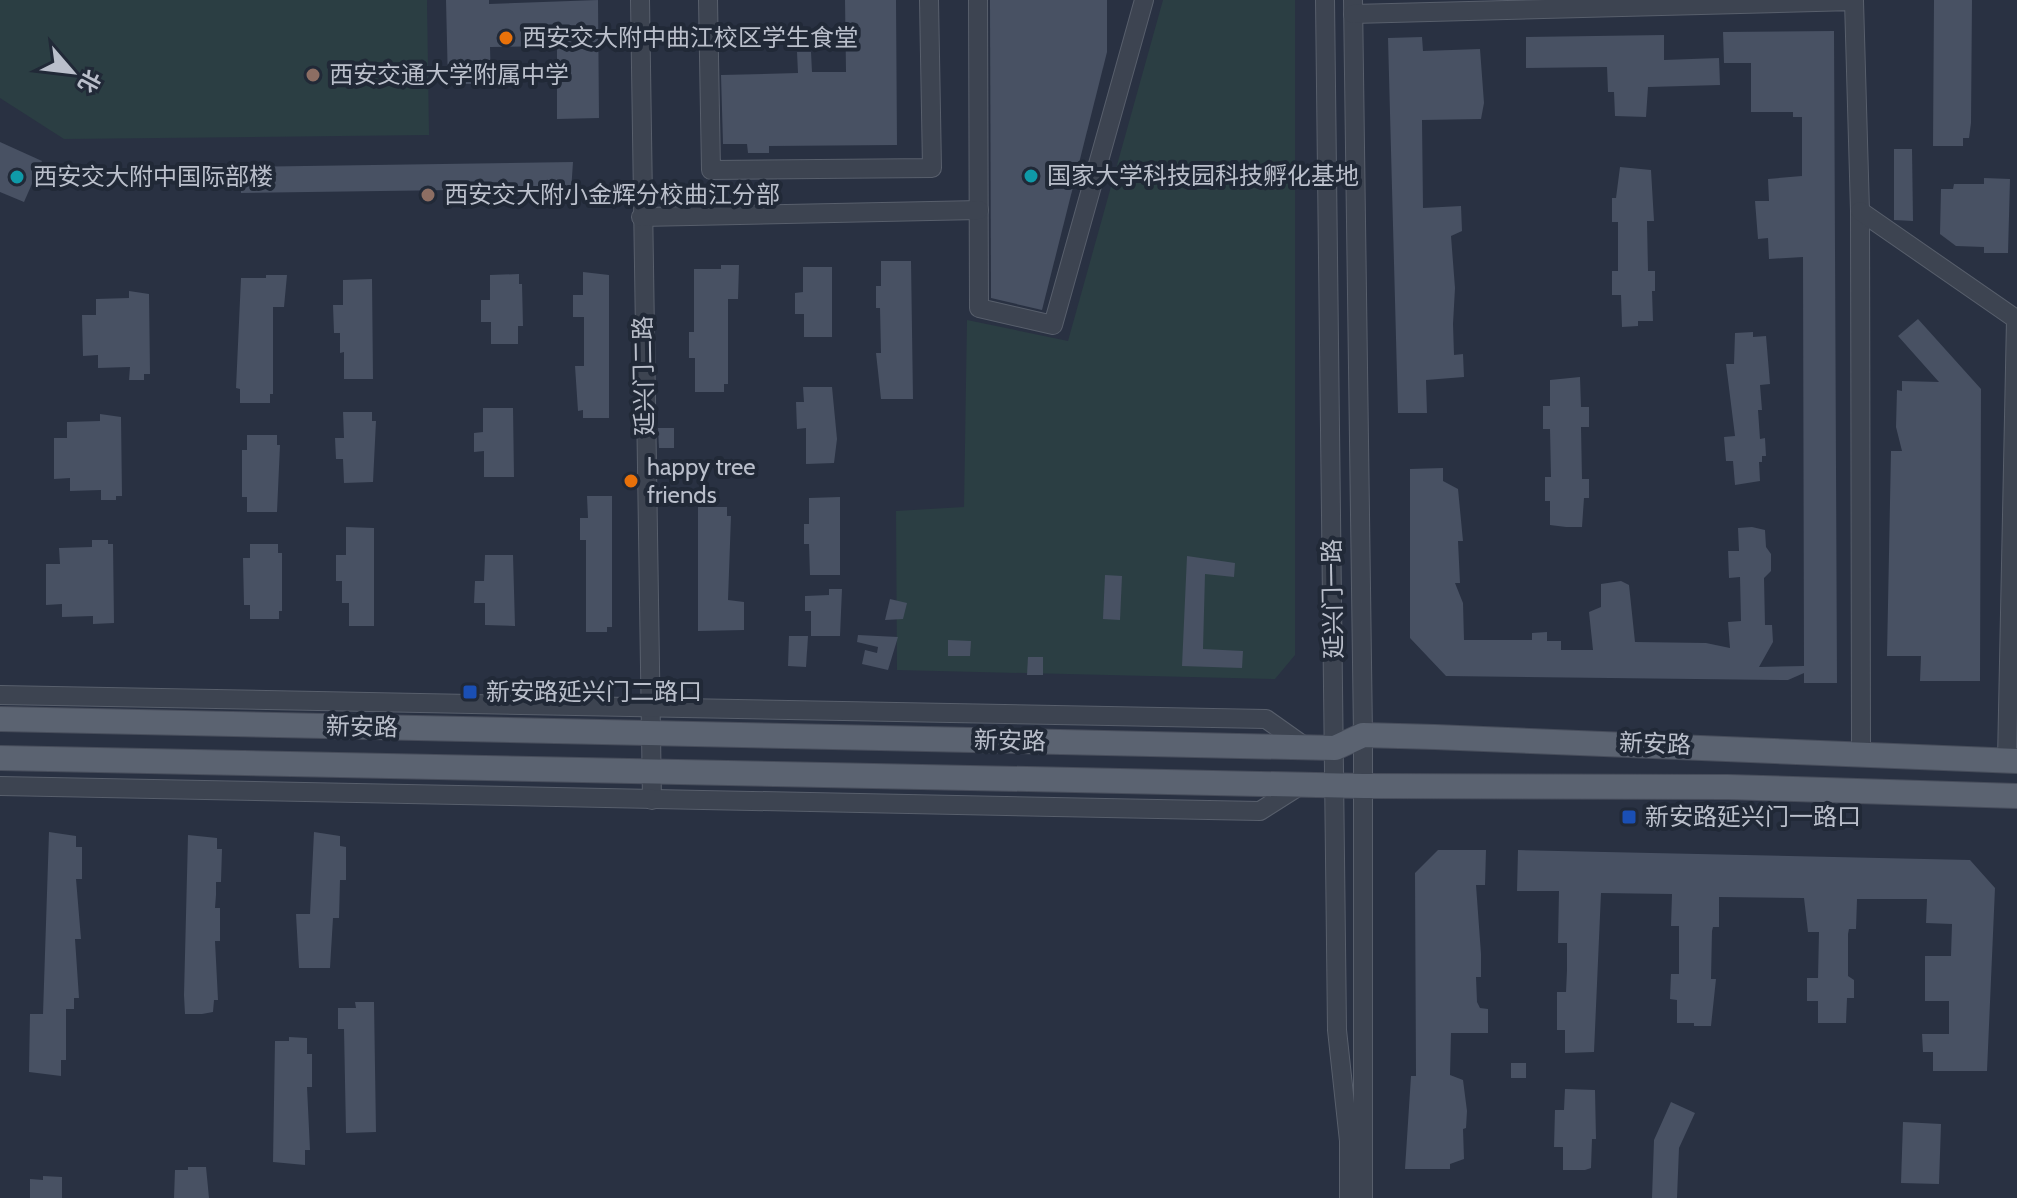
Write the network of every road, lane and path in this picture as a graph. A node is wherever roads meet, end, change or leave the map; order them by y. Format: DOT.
graph roads {
  1 [pos="640,0"];
  2 [pos="708,0"];
  3 [pos="929,0"];
  4 [pos="978,0"];
  5 [pos="1144,0"];
  6 [pos="1325,0"];
  7 [pos="1353,7"];
  8 [pos="979,210"];
  9 [pos="1860,211"];
  10 [pos="641,217"];
  11 [pos="0,695"];
  12 [pos="651,707"];
  13 [pos="0,719"];
  14 [pos="651,734"];
  15 [pos="1363,735"];
  16 [pos="1307,748"];
  17 [pos="1335,748"];
  18 [pos="1861,751"];
  19 [pos="0,758"];
  20 [pos="2012,760"];
  21 [pos="652,771"];
  22 [pos="1301,785"];
  23 [pos="1334,785"];
  24 [pos="0,786"];
  25 [pos="1363,786"];
  26 [pos="2017,796"];
  27 [pos="652,800"];
  28 [pos="1349,1198"];
  29 [pos="1363,1198"];
  1 -- 10 [label="street, 延兴门二路"];
  2 -- 3 [label="street"];
  4 -- 8 [label="street"];
  5 -- 8 [label="street"];
  6 -- 17 [label="street, 延兴门一路"];
  7 -- 9 [label="street"];
  7 -- 15 [label="street, 延兴门一路"];
  8 -- 10 [label="street"];
  9 -- 18 [label="street"];
  9 -- 20 [label="street"];
  10 -- 12 [label="street, 延兴门二路"];
  11 -- 12 [label="street"];
  12 -- 14 [label="street, 延兴门二路"];
  12 -- 16 [label="street"];
  13 -- 14 [label="main road, 新安路"];
  14 -- 16 [label="main road, 新安路"];
  14 -- 21 [label="street, 延兴门二路"];
  15 -- 17 [label="main road, 新安路"];
  15 -- 18 [label="main road, 新安路"];
  15 -- 25 [label="street, 延兴门一路"];
  16 -- 17 [label="main road, 新安路"];
  17 -- 23 [label="street, 延兴门一路"];
  18 -- 20 [label="main road, 新安路"];
  19 -- 21 [label="main road, 新安路"];
  21 -- 22 [label="main road, 新安路"];
  21 -- 27 [label="street, 延兴门二路"];
  22 -- 23 [label="main road, 新安路"];
  22 -- 27 [label="street"];
  23 -- 25 [label="main road, 新安路"];
  23 -- 28 [label="street, 延兴门一路"];
  24 -- 27 [label="street"];
  25 -- 26 [label="main road, 新安路"];
  25 -- 29 [label="street, 延兴门一路"];
}
